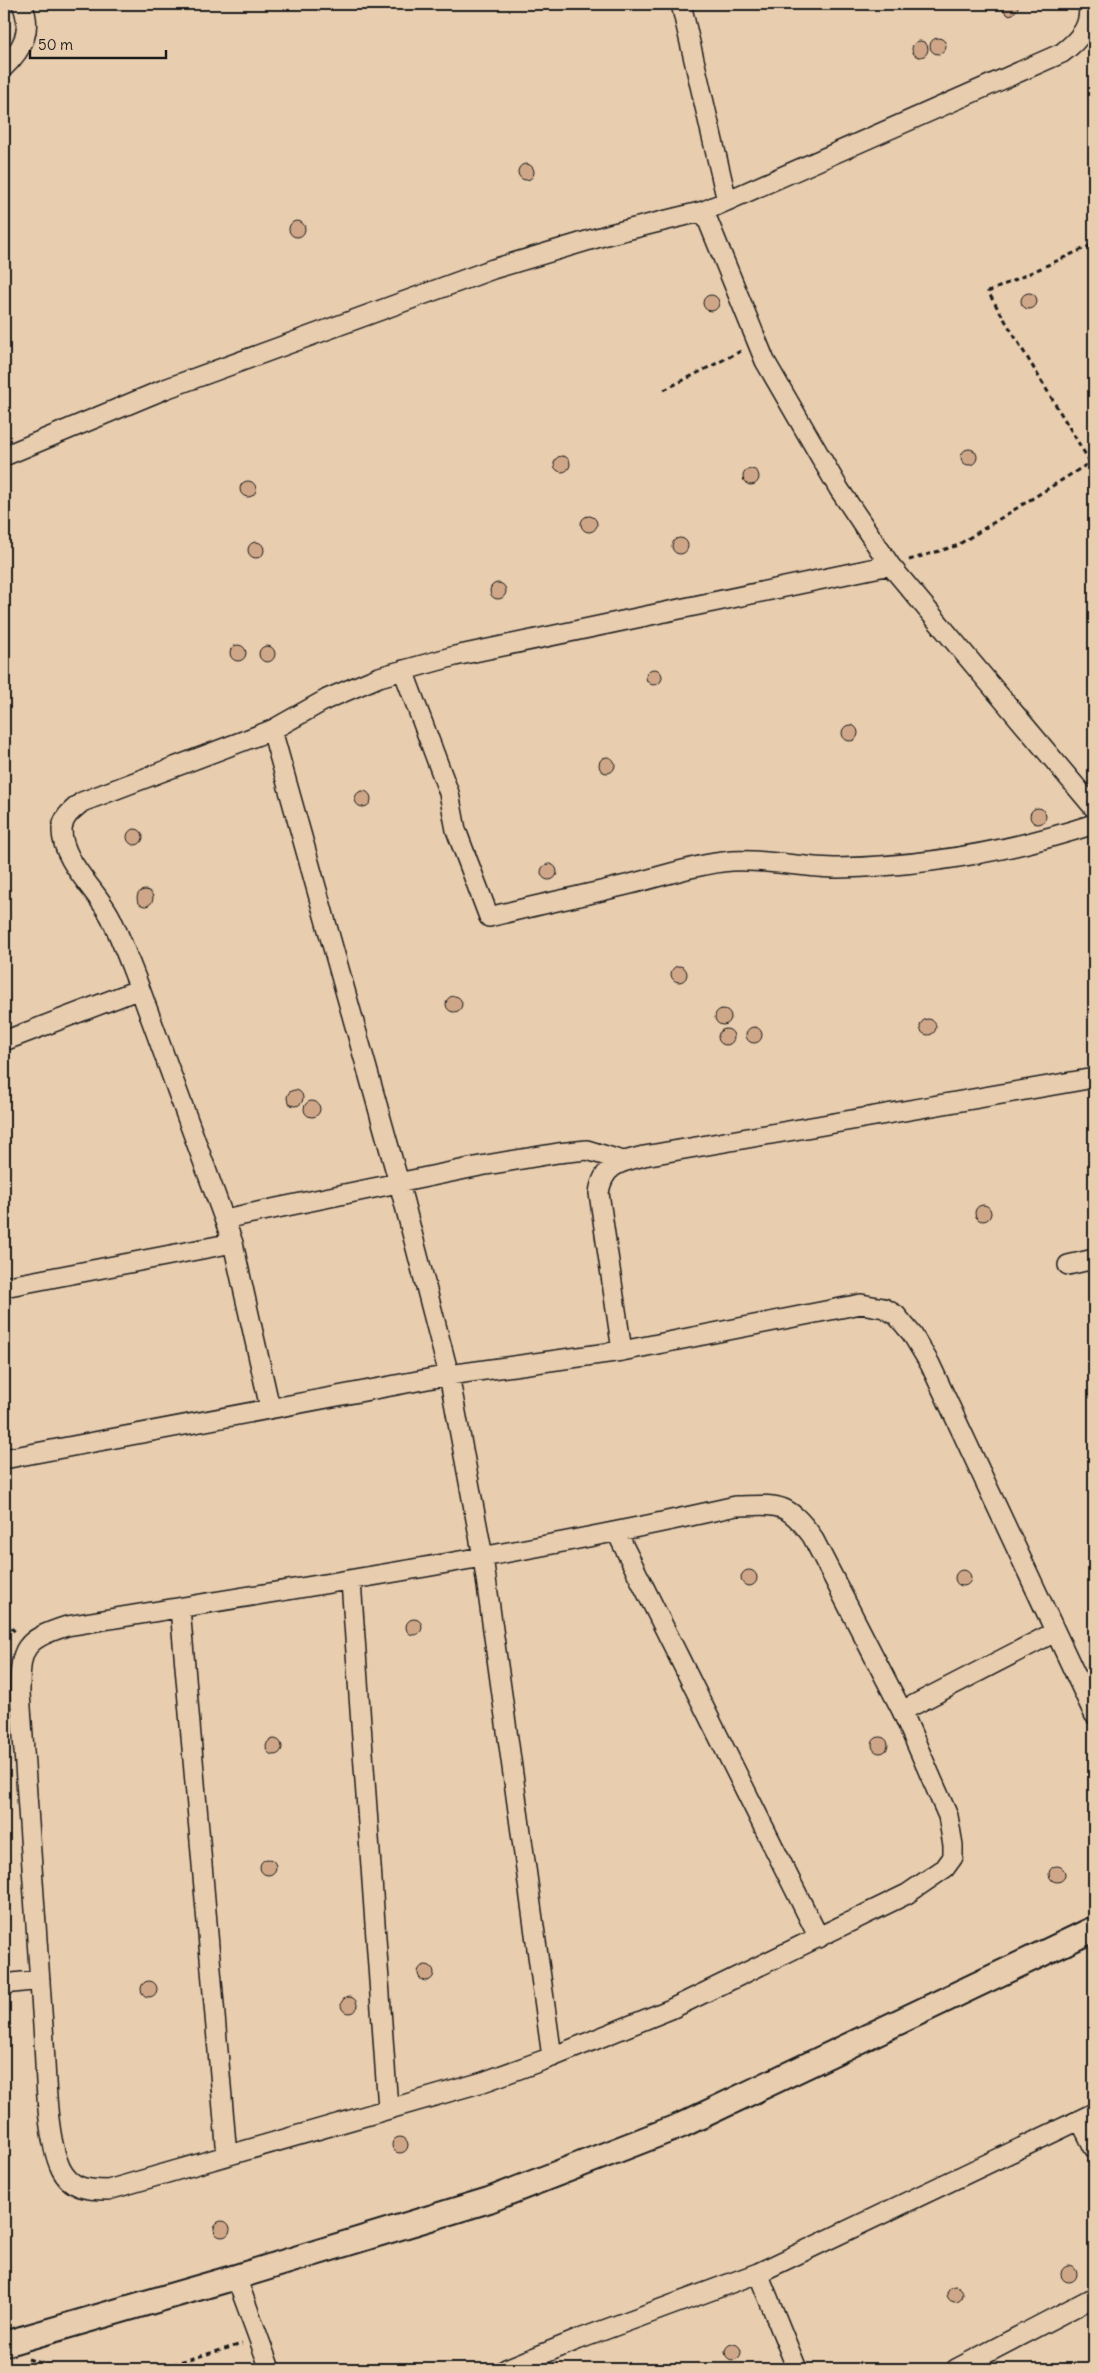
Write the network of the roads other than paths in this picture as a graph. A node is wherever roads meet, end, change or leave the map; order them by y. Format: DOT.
graph roads {
  1 [pos="22,4"];
  2 [pos="681,4"];
  3 [pos="1088,4"];
  4 [pos="4,67"];
  5 [pos="727,201"];
  6 [pos="704,211"];
  7 [pos="4,456"];
  8 [pos="890,565"];
  9 [pos="403,670"];
  10 [pos="272,730"];
  11 [pos="1094,808"];
  12 [pos="1094,824"];
  13 [pos="140,989"];
  14 [pos="4,1041"];
  15 [pos="1094,1078"];
  16 [pos="624,1161"];
  17 [pos="399,1183"];
  18 [pos="224,1219"];
  19 [pos="234,1243"];
  20 [pos="1094,1259"];
  21 [pos="1068,1264"];
  22 [pos="4,1287"];
  23 [pos="622,1351"];
  24 [pos="449,1374"];
  25 [pos="270,1408"];
  26 [pos="4,1459"];
  27 [pos="618,1533"];
  28 [pos="483,1557"];
  29 [pos="351,1581"];
  30 [pos="180,1608"];
  31 [pos="1055,1632"];
  32 [pos="902,1711"];
  33 [pos="1094,1714"];
  34 [pos="1094,1929"];
  35 [pos="819,1938"];
  36 [pos="40,1980"];
  37 [pos="4,1984"];
  38 [pos="552,2057"];
  39 [pos="388,2109"];
  40 [pos="1087,2116"];
  41 [pos="1094,2148"];
  42 [pos="227,2156"];
  43 [pos="758,2273"];
  44 [pos="236,2278"];
  45 [pos="1094,2297"];
  46 [pos="13,2350"];
  47 [pos="270,2369"];
  48 [pos="506,2369"];
  49 [pos="797,2369"];
  50 [pos="956,2369"];
  1 -- 4 [label="street"];
  2 -- 5 [label="street"];
  3 -- 5 [label="street"];
  5 -- 6 [label="street"];
  6 -- 7 [label="street"];
  6 -- 8 [label="street"];
  8 -- 9 [label="street"];
  8 -- 11 [label="street"];
  9 -- 10 [label="street"];
  9 -- 12 [label="street"];
  10 -- 13 [label="street"];
  10 -- 17 [label="street"];
  13 -- 14 [label="street"];
  13 -- 18 [label="street"];
  15 -- 16 [label="street"];
  16 -- 17 [label="street"];
  16 -- 23 [label="street"];
  17 -- 18 [label="street"];
  17 -- 24 [label="street"];
  18 -- 19 [label="street"];
  19 -- 22 [label="street"];
  19 -- 25 [label="street"];
  20 -- 21 [label="street"];
  23 -- 24 [label="street"];
  23 -- 31 [label="street"];
  24 -- 25 [label="street"];
  24 -- 28 [label="street"];
  25 -- 26 [label="street"];
  27 -- 28 [label="street"];
  27 -- 32 [label="street"];
  27 -- 35 [label="street"];
  28 -- 29 [label="street"];
  28 -- 38 [label="street"];
  29 -- 30 [label="street"];
  29 -- 39 [label="street"];
  30 -- 36 [label="street"];
  30 -- 42 [label="street"];
  31 -- 32 [label="street"];
  31 -- 33 [label="street"];
  32 -- 35 [label="street"];
  34 -- 44 [label="street"];
  35 -- 38 [label="street"];
  36 -- 37 [label="street"];
  36 -- 42 [label="street"];
  38 -- 39 [label="street"];
  39 -- 42 [label="street"];
  40 -- 41 [label="street"];
  40 -- 43 [label="street"];
  43 -- 48 [label="street"];
  43 -- 49 [label="street"];
  44 -- 46 [label="street"];
  44 -- 47 [label="street"];
  45 -- 50 [label="street"];
}
